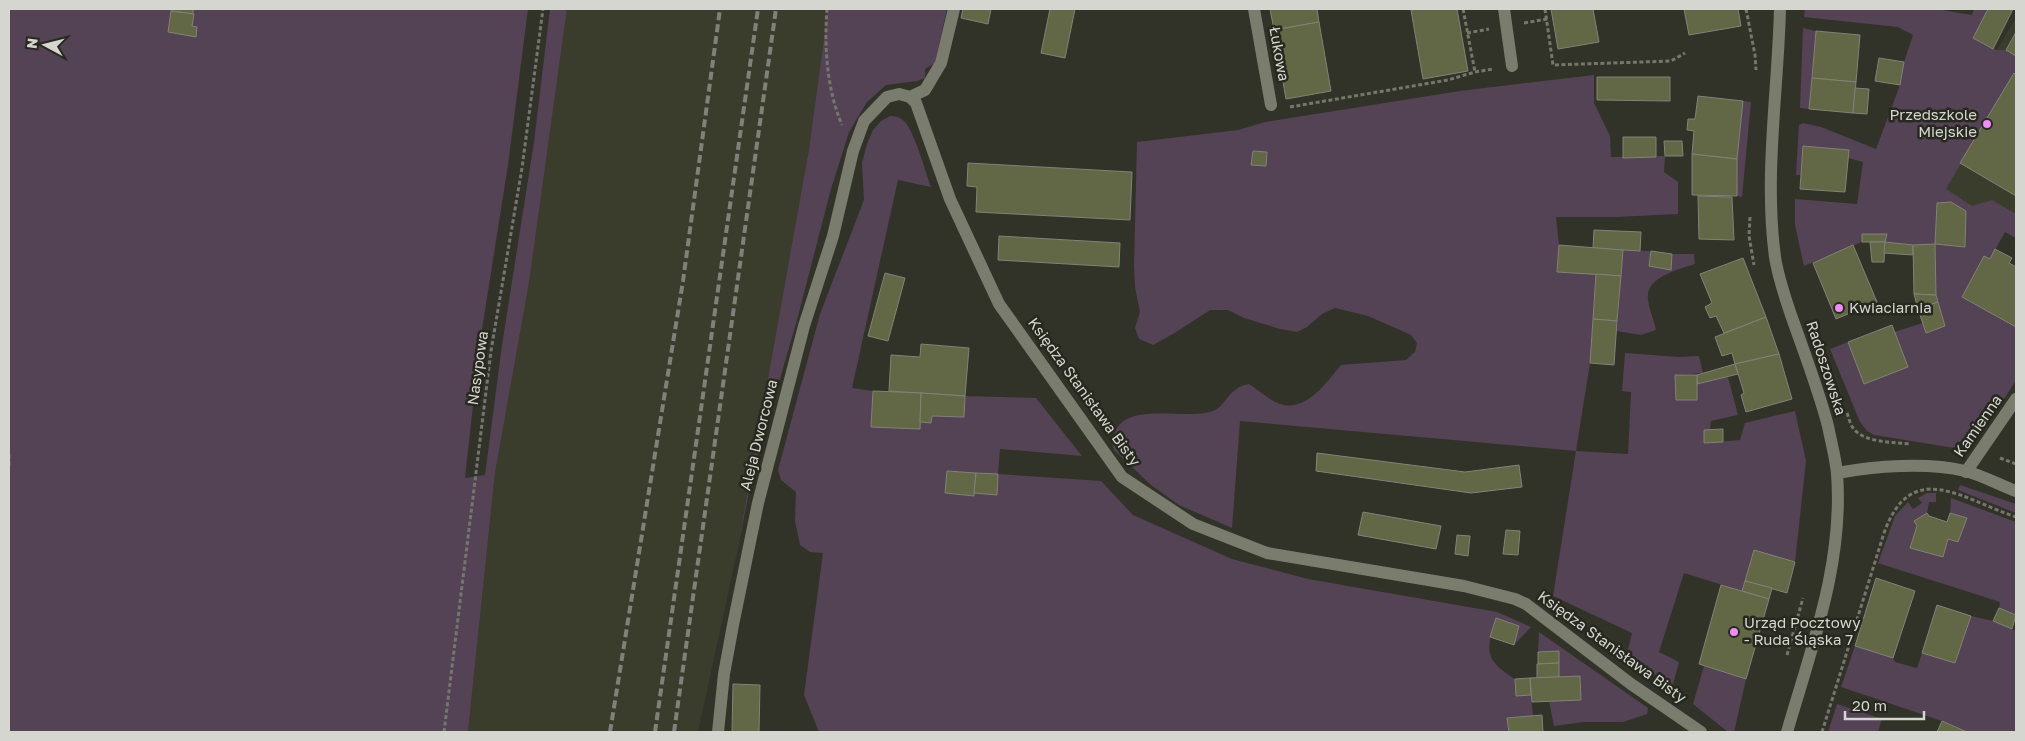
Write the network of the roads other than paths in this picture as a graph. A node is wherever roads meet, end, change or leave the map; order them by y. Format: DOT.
graph roads {
  1 [pos="954,9"];
  2 [pos="1254,9"];
  3 [pos="1504,9"];
  4 [pos="1780,9"];
  5 [pos="1512,66"];
  6 [pos="910,97"];
  7 [pos="1276,104"];
  8 [pos="2016,399"];
  9 [pos="1966,472"];
  10 [pos="1837,473"];
  11 [pos="2016,491"];
  12 [pos="718,732"];
  13 [pos="1701,732"];
  14 [pos="1787,732"];
  1 -- 6 [label="street"];
  2 -- 7 [label="street, Łukowa"];
  3 -- 5 [label="street"];
  4 -- 10 [label="street, Radoszowska"];
  6 -- 12 [label="street, Aleja Dworcowa"];
  6 -- 13 [label="street, Księdza Stanisława Bisty"];
  8 -- 9 [label="street, Kamienna"];
  9 -- 10 [label="street"];
  9 -- 11 [label="street"];
  10 -- 14 [label="street, Radoszowska"];
}
